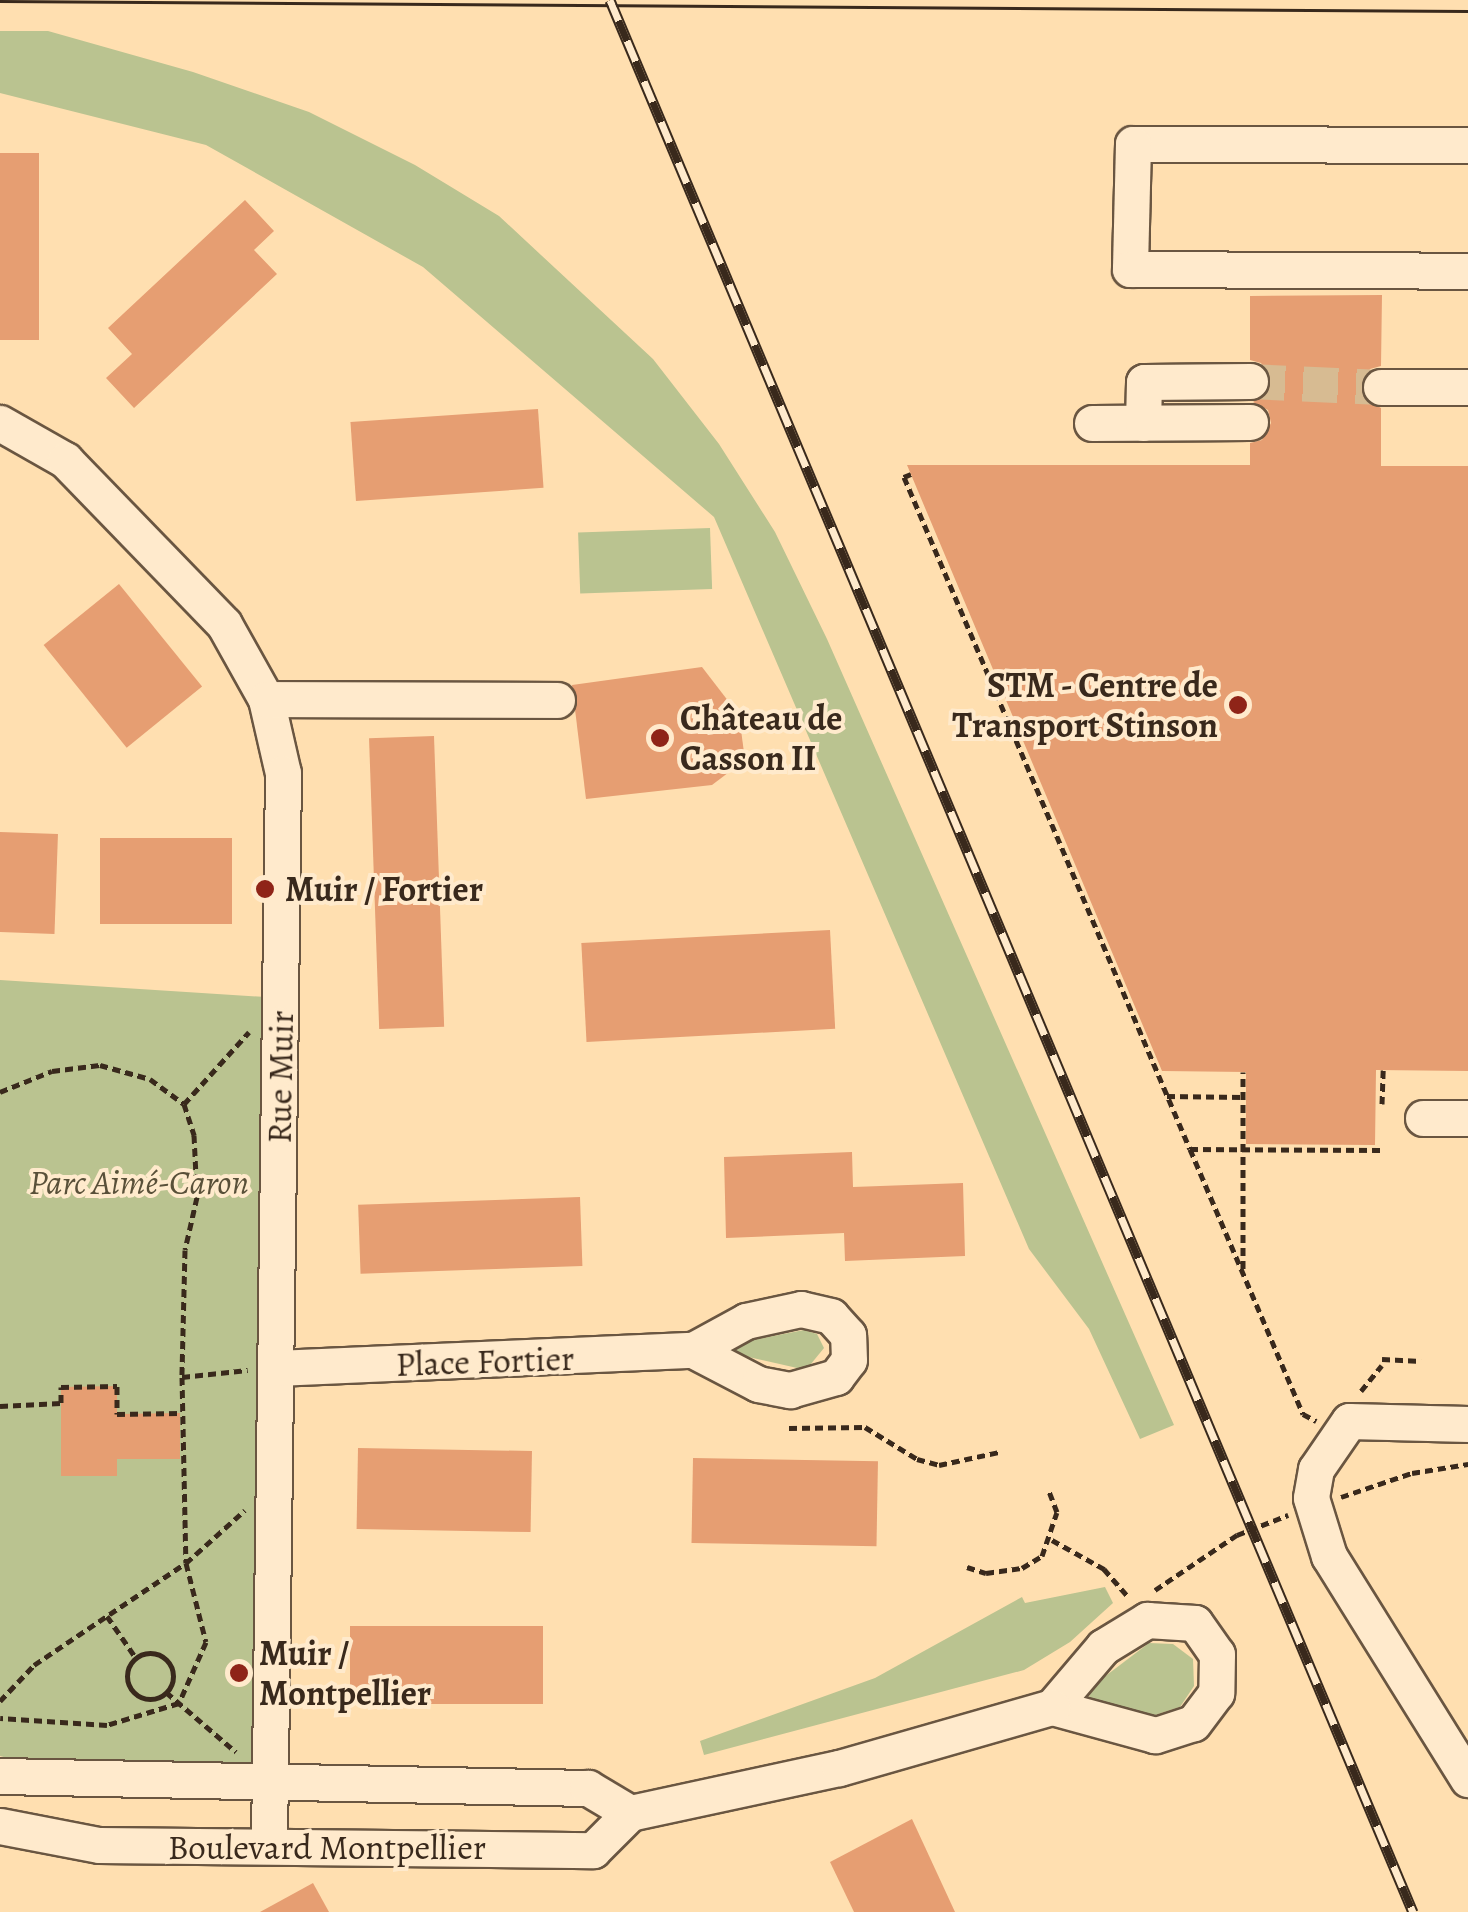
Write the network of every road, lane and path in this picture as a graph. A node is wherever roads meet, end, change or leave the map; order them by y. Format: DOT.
graph roads {
  1 [pos="1468,145"];
  2 [pos="1468,271"];
  3 [pos="1250,382"];
  4 [pos="1382,387"];
  5 [pos="1468,388"];
  6 [pos="0,422"];
  7 [pos="1250,422"];
  8 [pos="1143,423"];
  9 [pos="1092,424"];
  10 [pos="911,474"];
  11 [pos="266,698"];
  12 [pos="557,700"];
  13 [pos="280,998"];
  14 [pos="1383,1070"];
  15 [pos="1243,1072"];
  16 [pos="0,1092"];
  17 [pos="1167,1096"];
  18 [pos="1243,1097"];
  19 [pos="184,1104"];
  20 [pos="1382,1104"];
  21 [pos="1423,1118"];
  22 [pos="1468,1118"];
  23 [pos="1190,1150"];
  24 [pos="1243,1150"];
  25 [pos="1382,1150"];
  26 [pos="1243,1272"];
  27 [pos="693,1350"];
  28 [pos="1382,1360"];
  29 [pos="1420,1361"];
  30 [pos="276,1368"];
  31 [pos="182,1377"];
  32 [pos="0,1406"];
  33 [pos="180,1413"];
  34 [pos="1303,1414"];
  35 [pos="1468,1424"];
  36 [pos="789,1428"];
  37 [pos="999,1452"];
  38 [pos="275,1484"];
  39 [pos="1048,1489"];
  40 [pos="1052,1540"];
  41 [pos="186,1564"];
  42 [pos="967,1568"];
  43 [pos="107,1616"];
  44 [pos="1147,1620"];
  45 [pos="136,1658"];
  46 [pos="166,1692"];
  47 [pos="0,1702"];
  48 [pos="179,1703"];
  49 [pos="1052,1706"];
  50 [pos="0,1718"];
  51 [pos="10,1778"];
  52 [pos="1468,1779"];
  53 [pos="271,1782"];
  54 [pos="630,1813"];
  55 [pos="6,1827"];
  56 [pos="269,1846"];
  1 -- 2 [label="street"];
  3 -- 8 [label="street"];
  4 -- 5 [label="street"];
  6 -- 11 [label="street, Rue Muir"];
  7 -- 8 [label="street"];
  8 -- 9 [label="street"];
  10 -- 17 [label="path"];
  11 -- 12 [label="street"];
  11 -- 13 [label="street, Rue Muir"];
  13 -- 19 [label="path"];
  13 -- 30 [label="street, Rue Muir"];
  14 -- 20 [label="path"];
  15 -- 18 [label="path"];
  16 -- 19 [label="path"];
  17 -- 18 [label="path"];
  17 -- 23 [label="path"];
  18 -- 24 [label="path"];
  19 -- 31 [label="path"];
  21 -- 22 [label="street"];
  23 -- 24 [label="path"];
  23 -- 26 [label="path"];
  24 -- 25 [label="path"];
  24 -- 26 [label="path"];
  26 -- 34 [label="path"];
  27 -- 30 [label="street, Place Fortier"];
  28 -- 29 [label="path"];
  30 -- 31 [label="path"];
  30 -- 38 [label="street, Rue Muir"];
  31 -- 41 [label="path"];
  32 -- 33 [label="path"];
  35 -- 52 [label="street"];
  36 -- 37 [label="path"];
  38 -- 41 [label="path"];
  38 -- 53 [label="street, Rue Muir"];
  39 -- 40 [label="path"];
  40 -- 42 [label="path"];
  40 -- 44 [label="path"];
  41 -- 43 [label="path"];
  41 -- 48 [label="path"];
  43 -- 45 [label="path"];
  43 -- 47 [label="path"];
  44 -- 49 [label="street"];
  44 -- 49 [label="street"];
  45 -- 46 [label="path"];
  45 -- 46 [label="path"];
  46 -- 48 [label="path"];
  48 -- 50 [label="path"];
  48 -- 53 [label="path"];
  49 -- 54 [label="street"];
  51 -- 53 [label="street, Boulevard Montpellier"];
  51 -- 55 [label="street, Boulevard Montpellier"];
  53 -- 54 [label="street, Boulevard Montpellier"];
  53 -- 56 [label="street, Rue Muir"];
  54 -- 56 [label="street, Boulevard Montpellier"];
  55 -- 56 [label="street, Boulevard Montpellier"];
}
